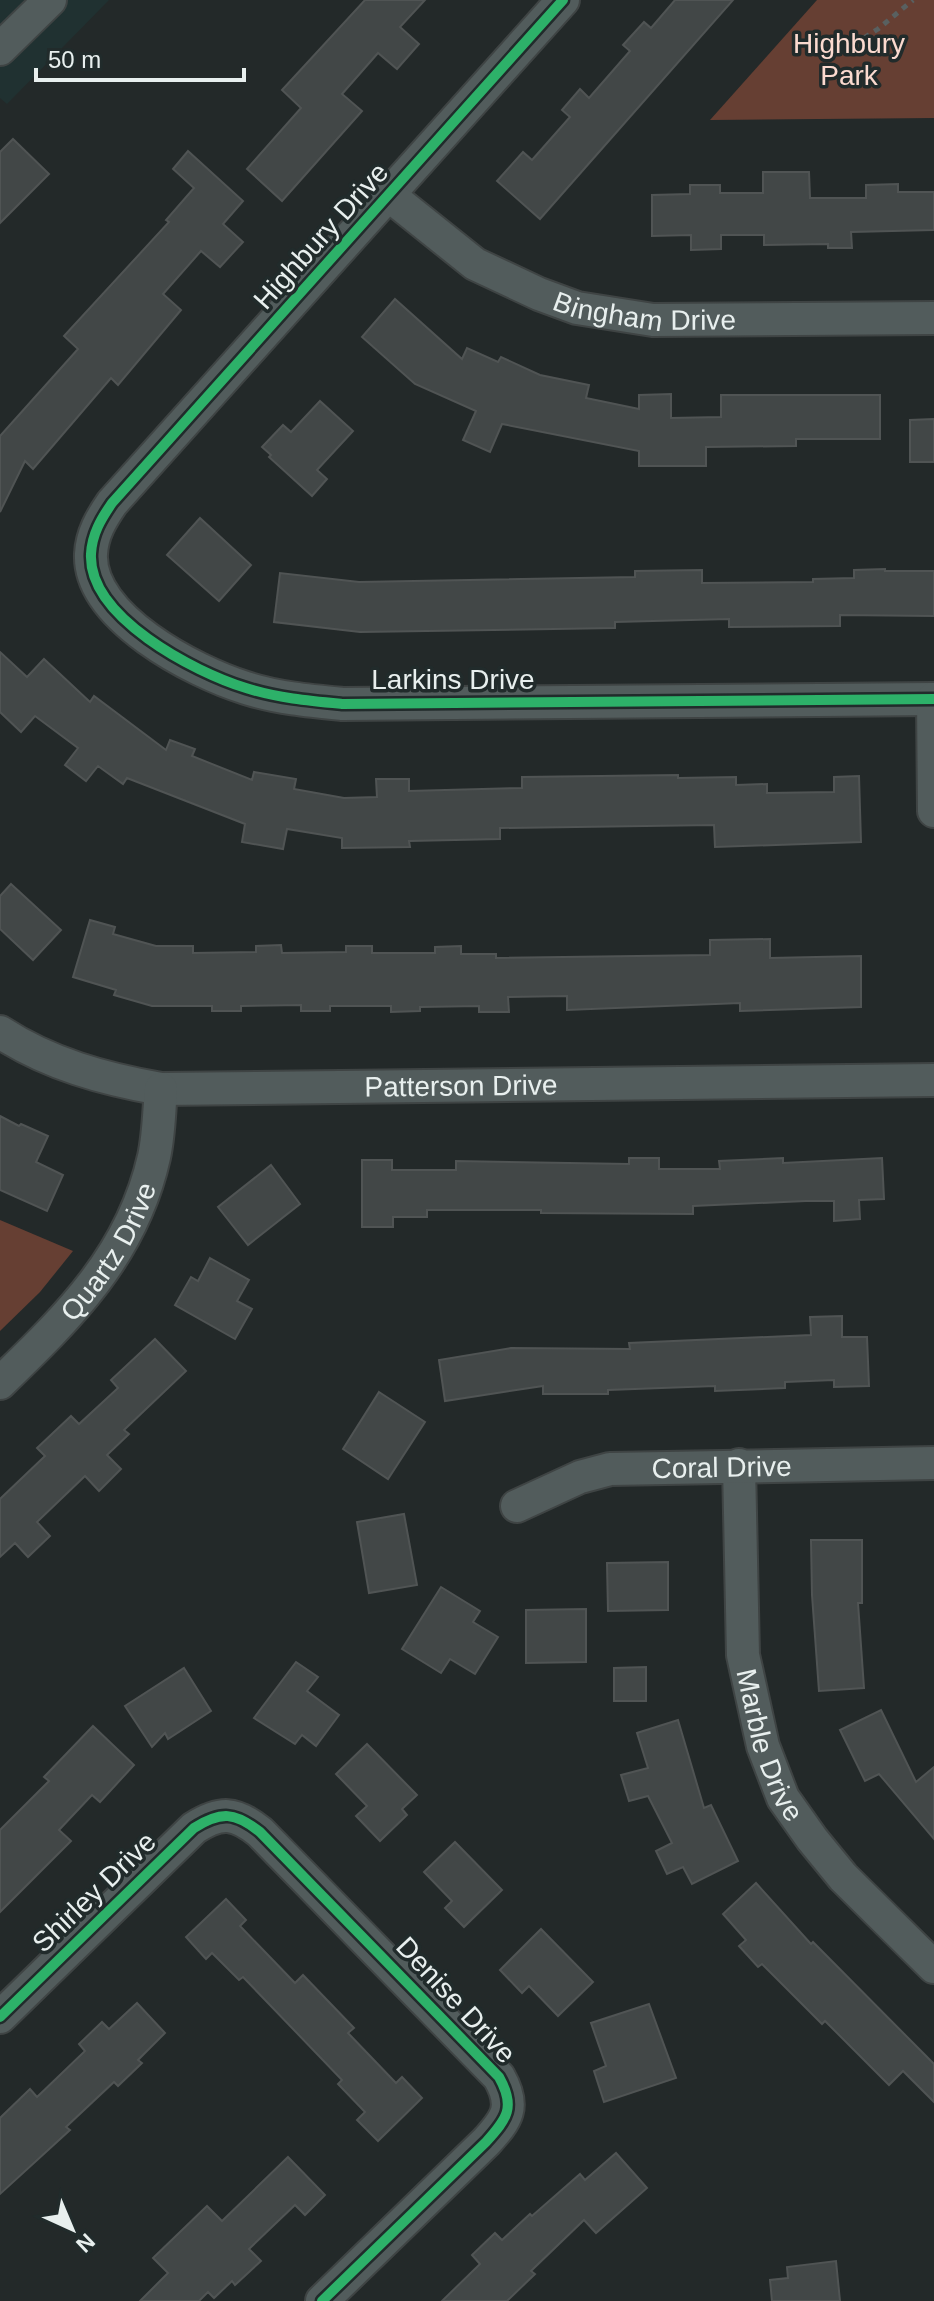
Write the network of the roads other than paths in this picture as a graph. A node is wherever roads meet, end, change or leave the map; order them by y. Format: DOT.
graph roads {
  1 [pos="50,0"];
  2 [pos="563,0"];
  3 [pos="0,49"];
  4 [pos="390,196"];
  5 [pos="934,318"];
  6 [pos="112,503"];
  7 [pos="934,699"];
  8 [pos="934,811"];
  9 [pos="0,1032"];
  10 [pos="934,1080"];
  11 [pos="161,1089"];
  12 [pos="0,1383"];
  13 [pos="934,1463"];
  14 [pos="739,1465"];
  15 [pos="517,1506"];
  16 [pos="229,1816"];
  17 [pos="934,1967"];
  18 [pos="0,2017"];
  19 [pos="322,2301"];
  1 -- 3 [label="street"];
  2 -- 4 [label="street, Highbury Drive"];
  4 -- 5 [label="street, Bingham Drive"];
  4 -- 6 [label="street, Highbury Drive"];
  6 -- 7 [label="street, Larkins Drive"];
  7 -- 8 [label="street"];
  9 -- 11 [label="street, Patterson Drive"];
  10 -- 11 [label="street, Patterson Drive"];
  11 -- 12 [label="street, Quartz Drive"];
  13 -- 14 [label="street, Coral Drive"];
  14 -- 15 [label="street, Coral Drive"];
  14 -- 17 [label="street, Marble Drive"];
  16 -- 18 [label="street, Shirley Drive"];
  16 -- 19 [label="street, Denise Drive"];
}
